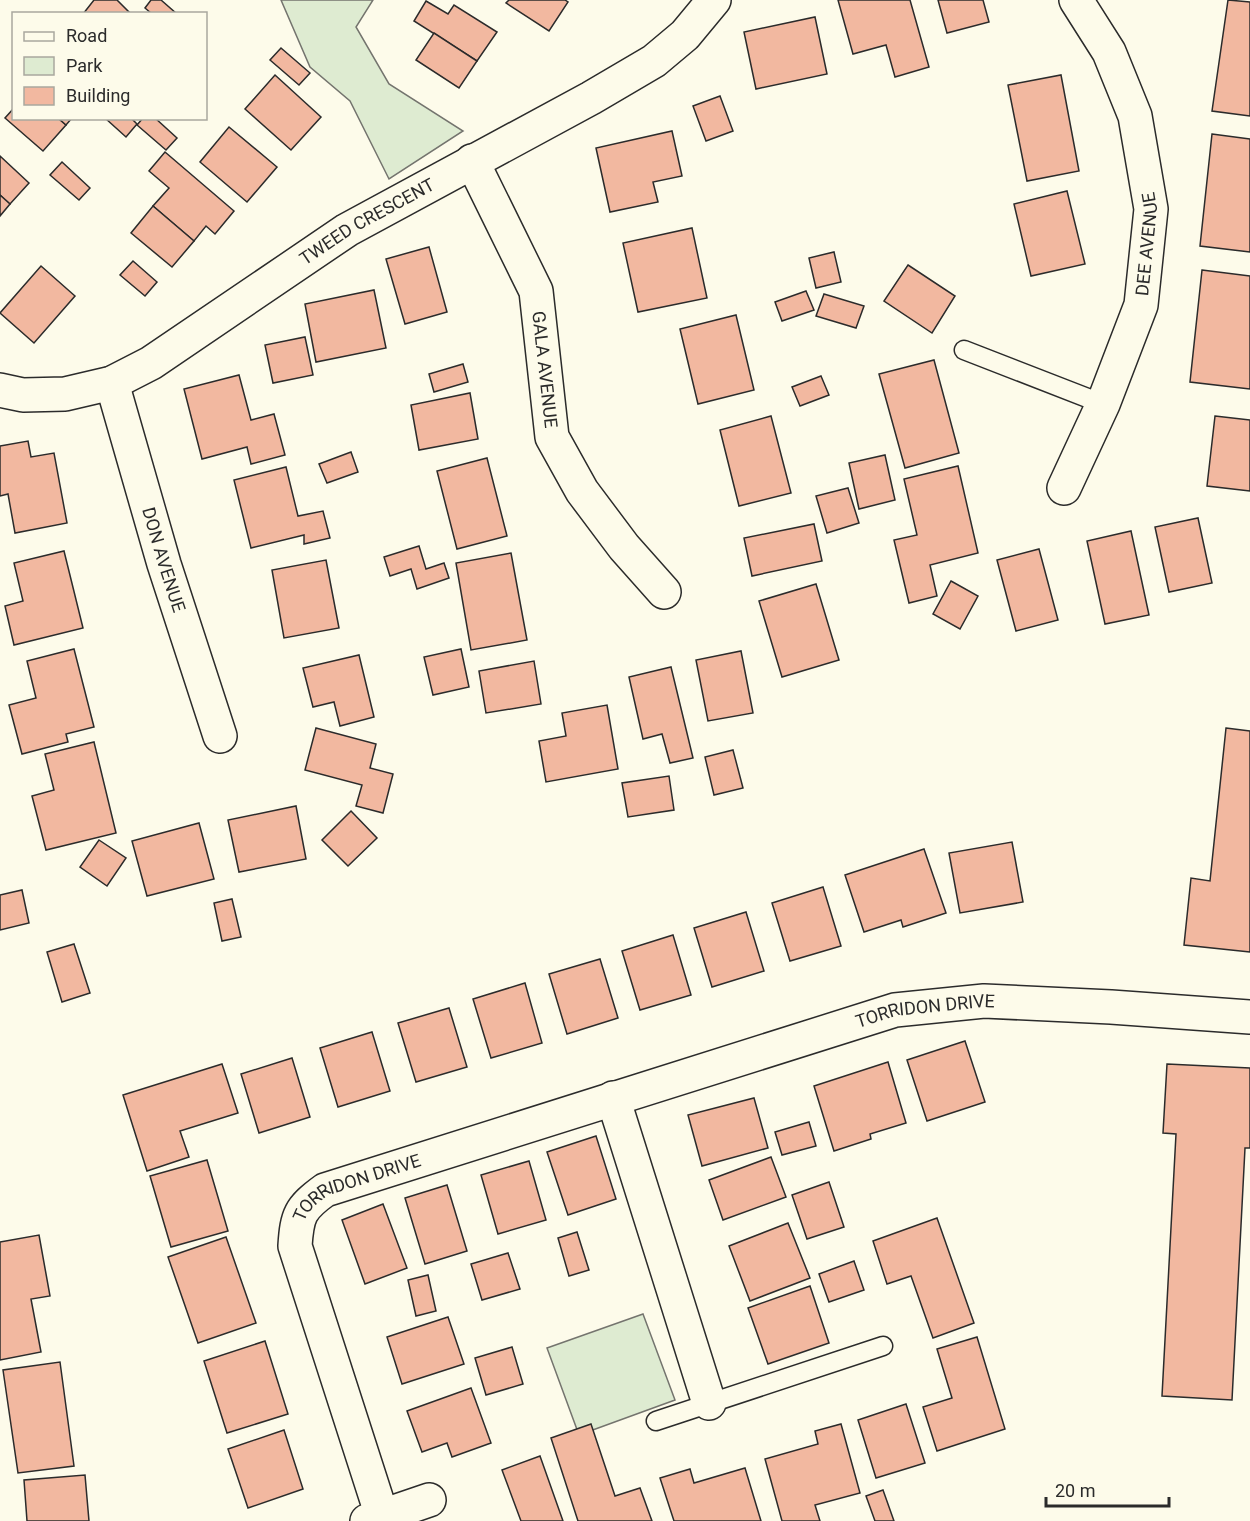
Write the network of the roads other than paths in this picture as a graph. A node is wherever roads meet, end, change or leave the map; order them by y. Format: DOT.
graph roads {
  1 [pos="714,0"];
  2 [pos="1076,0"];
  3 [pos="472,161"];
  4 [pos="964,350"];
  5 [pos="112,383"];
  6 [pos="0,390"];
  7 [pos="1103,404"];
  8 [pos="1064,488"];
  9 [pos="664,592"];
  10 [pos="220,736"];
  11 [pos="1250,1017"];
  12 [pos="613,1098"];
  13 [pos="883,1346"];
  14 [pos="709,1403"];
  15 [pos="656,1421"];
  16 [pos="429,1500"];
  17 [pos="374,1518"];
  1 -- 3 [label="street, TWEED CRESCENT"];
  2 -- 7 [label="street, DEE AVENUE"];
  3 -- 5 [label="street, TWEED CRESCENT"];
  3 -- 9 [label="street, GALA AVENUE"];
  4 -- 7 [label="lane"];
  5 -- 6 [label="street, TWEED CRESCENT"];
  5 -- 10 [label="street, DON AVENUE"];
  7 -- 8 [label="street, DEE AVENUE"];
  11 -- 12 [label="street, TORRIDON DRIVE"];
  12 -- 14 [label="street"];
  12 -- 17 [label="street, TORRIDON DRIVE"];
  13 -- 14 [label="lane"];
  14 -- 15 [label="lane"];
  16 -- 17 [label="street, TORRIDON DRIVE"];
}
